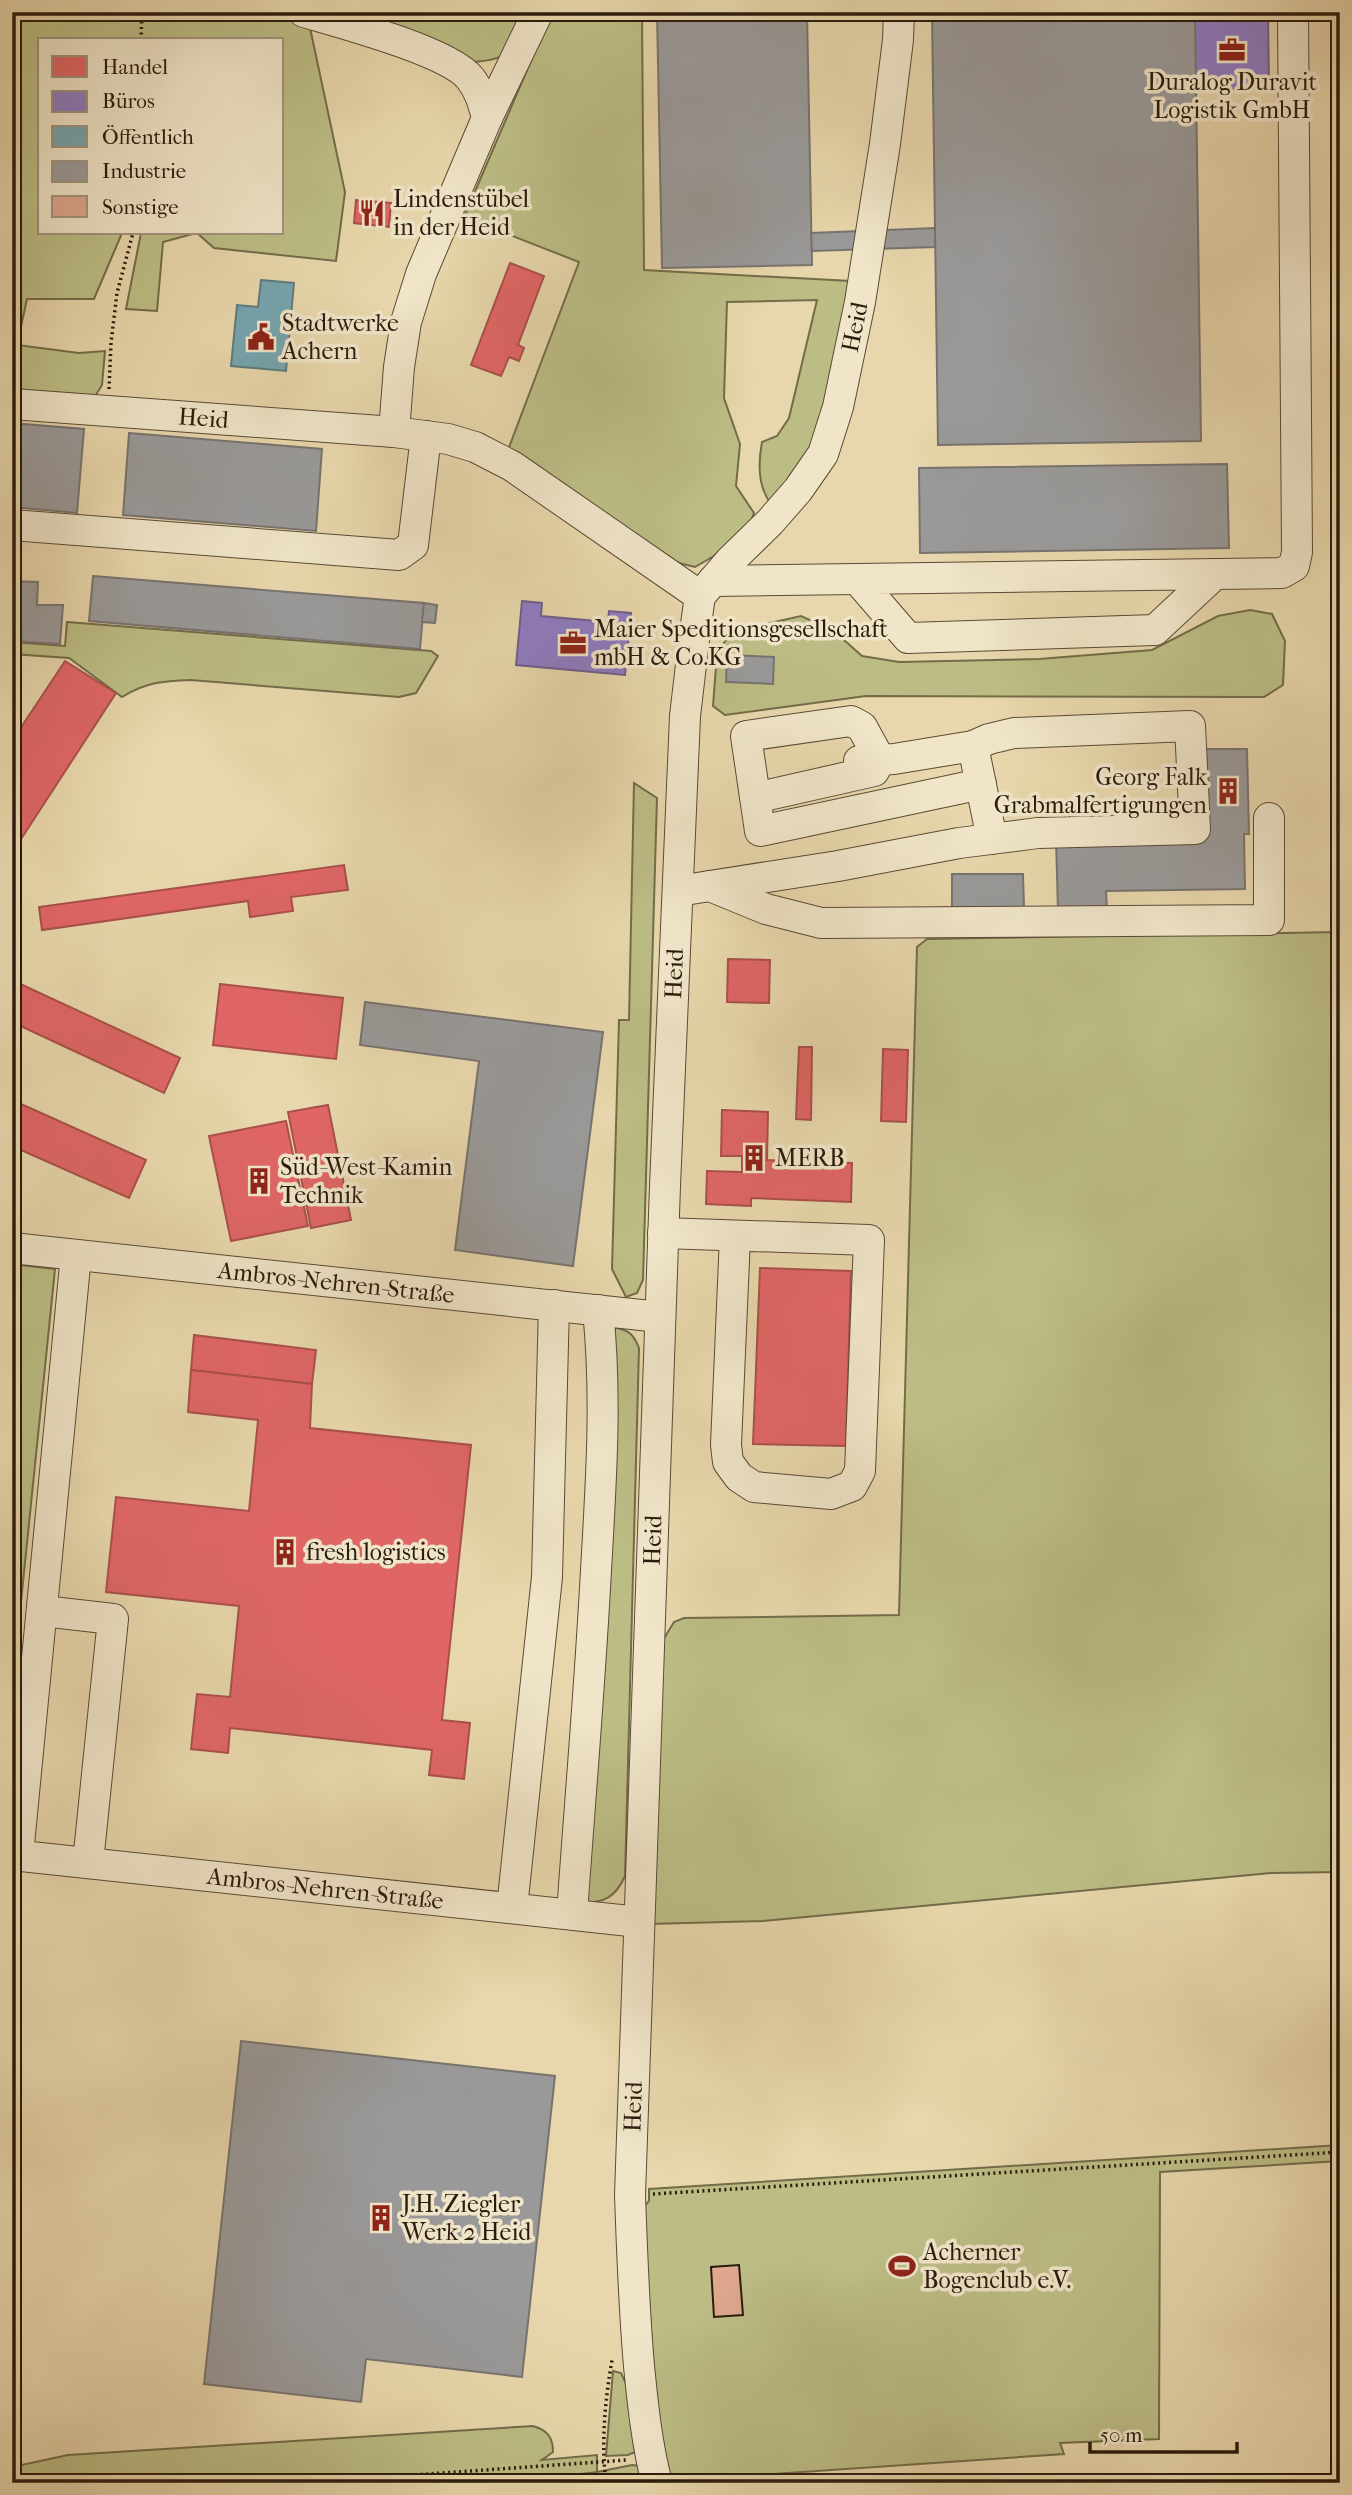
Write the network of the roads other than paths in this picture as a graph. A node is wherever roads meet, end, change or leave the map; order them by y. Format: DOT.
graph roads {
  1 [pos="304,12"];
  2 [pos="538,12"];
  3 [pos="899,12"];
  4 [pos="1293,12"];
  5 [pos="487,118"];
  6 [pos="12,404"];
  7 [pos="394,432"];
  8 [pos="426,436"];
  9 [pos="12,525"];
  10 [pos="1215,574"];
  11 [pos="857,579"];
  12 [pos="707,588"];
  13 [pos="973,746"];
  14 [pos="880,760"];
  15 [pos="981,784"];
  16 [pos="754,788"];
  17 [pos="1269,818"];
  18 [pos="992,839"];
  19 [pos="709,886"];
  20 [pos="678,891"];
  21 [pos="663,1233"];
  22 [pos="735,1237"];
  23 [pos="12,1248"];
  24 [pos="76,1255"];
  25 [pos="554,1305"];
  26 [pos="598,1310"];
  27 [pos="660,1317"];
  28 [pos="43,1611"];
  29 [pos="15,1855"];
  30 [pos="89,1862"];
  31 [pos="512,1908"];
  32 [pos="572,1914"];
  33 [pos="639,1922"];
  34 [pos="657,2483"];
  1 -- 5 [label="street"];
  2 -- 5 [label="street"];
  3 -- 12 [label="street, Heid"];
  4 -- 10 [label="street"];
  5 -- 7 [label="street"];
  6 -- 7 [label="street, Heid"];
  7 -- 8 [label="street, Heid"];
  8 -- 9 [label="street"];
  8 -- 12 [label="street, Heid"];
  10 -- 11 [label="street"];
  10 -- 11 [label="street"];
  11 -- 12 [label="street"];
  12 -- 20 [label="street, Heid"];
  13 -- 14 [label="street"];
  13 -- 15 [label="street"];
  13 -- 18 [label="street"];
  14 -- 16 [label="street"];
  14 -- 16 [label="street"];
  15 -- 16 [label="street"];
  15 -- 18 [label="street"];
  17 -- 19 [label="street"];
  18 -- 19 [label="street"];
  19 -- 20 [label="street"];
  20 -- 21 [label="street, Heid"];
  21 -- 22 [label="street"];
  21 -- 27 [label="street, Heid"];
  22 -- 22 [label="street"];
  23 -- 24 [label="street, Ambros-Nehren-Straße"];
  24 -- 25 [label="street, Ambros-Nehren-Straße"];
  24 -- 28 [label="street"];
  25 -- 26 [label="street, Ambros-Nehren-Straße"];
  25 -- 31 [label="street"];
  26 -- 27 [label="street, Ambros-Nehren-Straße"];
  26 -- 32 [label="street"];
  27 -- 33 [label="street, Heid"];
  28 -- 29 [label="street"];
  28 -- 30 [label="street"];
  29 -- 30 [label="street, Ambros-Nehren-Straße"];
  30 -- 31 [label="street, Ambros-Nehren-Straße"];
  31 -- 32 [label="street, Ambros-Nehren-Straße"];
  32 -- 33 [label="street, Ambros-Nehren-Straße"];
  33 -- 34 [label="street, Heid"];
}
